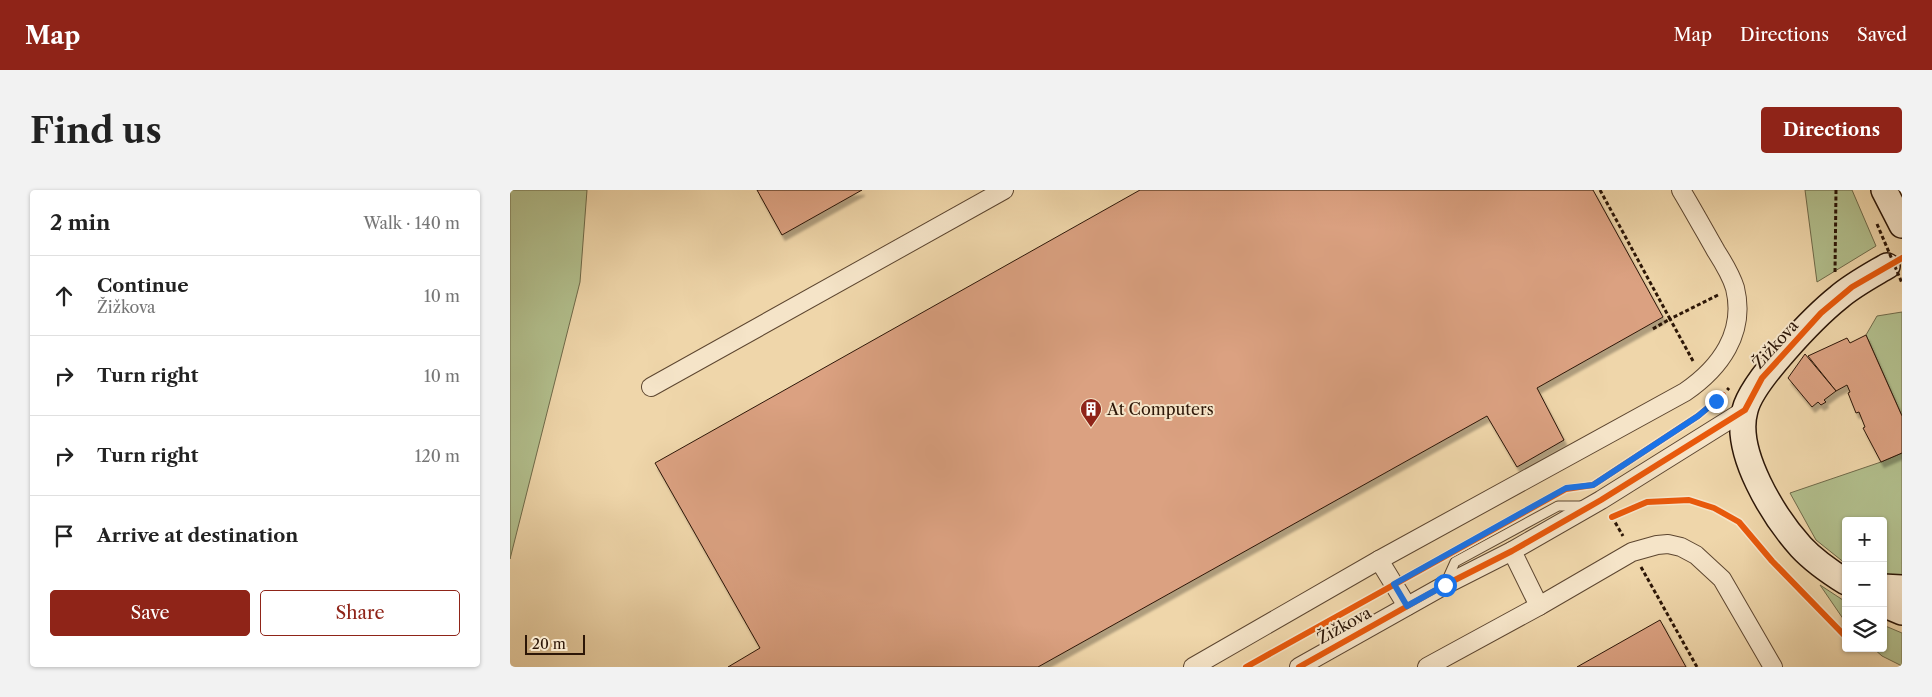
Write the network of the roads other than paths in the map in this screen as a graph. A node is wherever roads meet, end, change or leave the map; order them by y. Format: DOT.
graph roads {
  1 [pos="1004,190"];
  2 [pos="1682,190"];
  3 [pos="1884,190"];
  4 [pos="1892,221"];
  5 [pos="1894,274"];
  6 [pos="652,387"];
  7 [pos="1744,410"];
  8 [pos="1591,506"];
  9 [pos="1512,551"];
  10 [pos="1379,560"];
  11 [pos="1841,578"];
  12 [pos="1445,585"];
  13 [pos="1887,587"];
  14 [pos="1902,588"];
  15 [pos="1407,606"];
  16 [pos="1538,606"];
  17 [pos="1887,606"];
  18 [pos="1902,612"];
  19 [pos="1193,667"];
  20 [pos="1299,667"];
  21 [pos="1427,667"];
  22 [pos="1773,667"];
  1 -- 6 [label="street"];
  2 -- 10 [label="street"];
  3 -- 4 [label="main road"];
  5 -- 7 [label="main road, Žižkova"];
  7 -- 8 [label="street, Žižkova"];
  7 -- 11 [label="main road"];
  8 -- 9 [label="street, Žižkova"];
  8 -- 12 [label="lane"];
  9 -- 12 [label="street, Žižkova"];
  9 -- 16 [label="street"];
  10 -- 15 [label="street"];
  10 -- 19 [label="street"];
  12 -- 15 [label="street, Žižkova"];
  13 -- 14 [label="main road"];
  15 -- 20 [label="street, Žižkova"];
  16 -- 21 [label="street"];
  16 -- 22 [label="street"];
  17 -- 18 [label="main road"];
}
